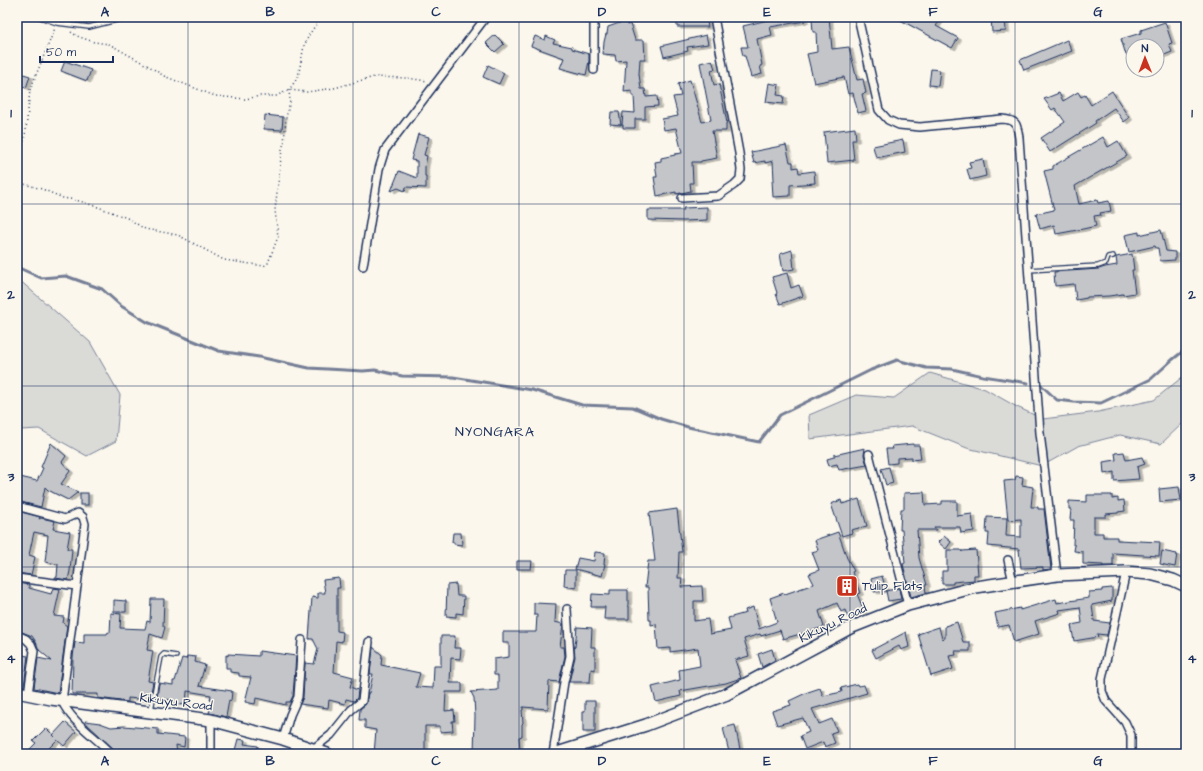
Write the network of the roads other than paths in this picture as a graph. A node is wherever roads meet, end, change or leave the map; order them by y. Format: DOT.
graph roads {
  1 [pos="40,17"];
  2 [pos="128,17"];
  3 [pos="486,17"];
  4 [pos="594,17"];
  5 [pos="714,17"];
  6 [pos="858,17"];
  7 [pos="594,70"];
  8 [pos="682,198"];
  9 [pos="1113,256"];
  10 [pos="362,266"];
  11 [pos="1028,270"];
  12 [pos="869,454"];
  13 [pos="17,506"];
  14 [pos="1008,560"];
  15 [pos="1126,572"];
  16 [pos="1057,575"];
  17 [pos="17,578"];
  18 [pos="1013,582"];
  19 [pos="77,586"];
  20 [pos="1186,586"];
  21 [pos="908,605"];
  22 [pos="567,609"];
  23 [pos="17,635"];
  24 [pos="302,640"];
  25 [pos="369,642"];
  26 [pos="176,656"];
  27 [pos="22,693"];
  28 [pos="62,701"];
  29 [pos="150,713"];
  30 [pos="211,720"];
  31 [pos="283,739"];
  32 [pos="313,749"];
  33 [pos="112,754"];
  34 [pos="211,754"];
  35 [pos="327,754"];
  36 [pos="553,754"];
  37 [pos="1131,754"];
  1 -- 2 [label="lane"];
  3 -- 10 [label="street"];
  4 -- 7 [label="street"];
  5 -- 8 [label="street"];
  6 -- 11 [label="street"];
  9 -- 11 [label="lane"];
  11 -- 16 [label="street"];
  12 -- 21 [label="street"];
  13 -- 19 [label="street"];
  14 -- 18 [label="street"];
  15 -- 16 [label="main road, Kikuyu Road"];
  15 -- 20 [label="main road, Kikuyu Road"];
  15 -- 37 [label="street"];
  16 -- 18 [label="main road, Kikuyu Road"];
  17 -- 19 [label="street"];
  18 -- 21 [label="main road, Kikuyu Road"];
  19 -- 28 [label="street"];
  21 -- 36 [label="main road, Kikuyu Road"];
  22 -- 36 [label="street"];
  23 -- 27 [label="street"];
  24 -- 31 [label="street"];
  25 -- 32 [label="street"];
  26 -- 29 [label="lane"];
  27 -- 28 [label="main road, Kikuyu Road"];
  28 -- 29 [label="main road, Kikuyu Road"];
  28 -- 33 [label="street"];
  29 -- 30 [label="main road, Kikuyu Road"];
  30 -- 31 [label="main road, Kikuyu Road"];
  30 -- 34 [label="street"];
  31 -- 32 [label="main road, Kikuyu Road"];
  32 -- 35 [label="main road, Kikuyu Road"];
}
